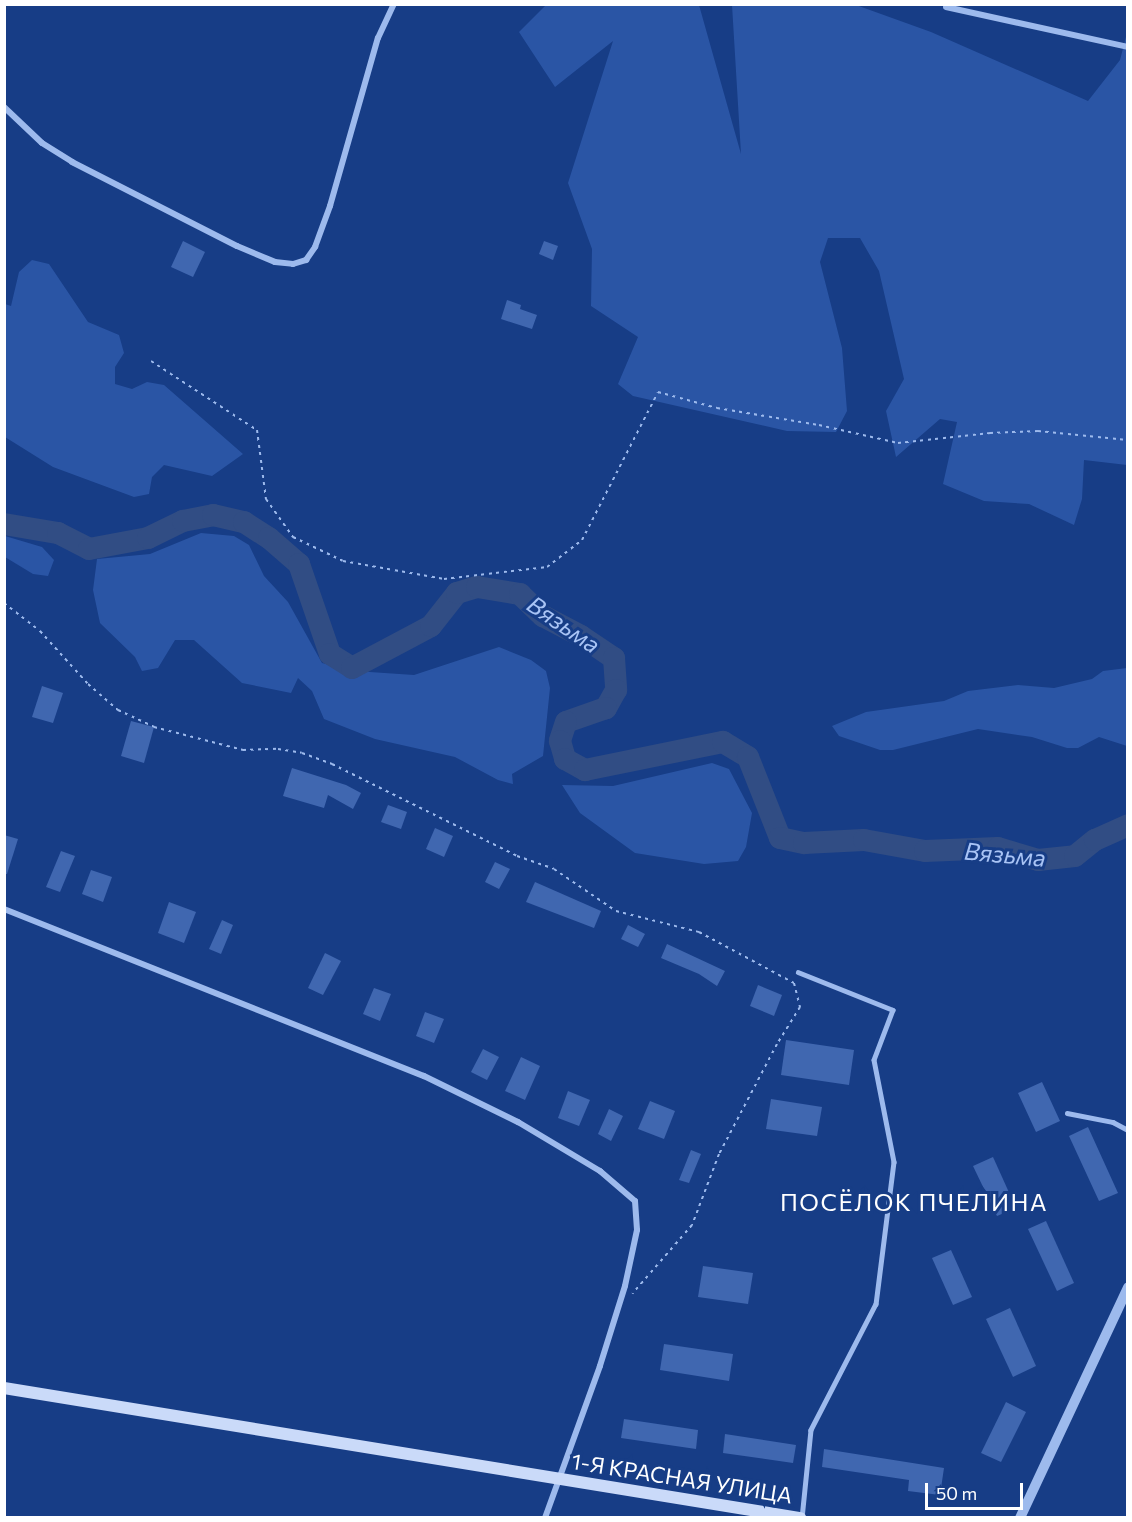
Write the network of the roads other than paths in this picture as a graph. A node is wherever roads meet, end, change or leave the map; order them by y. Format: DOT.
graph roads {
  1 [pos="394,4"];
  2 [pos="946,8"];
  3 [pos="1128,47"];
  4 [pos="4,107"];
  5 [pos="4,909"];
  6 [pos="798,972"];
  7 [pos="1067,1113"];
  8 [pos="1128,1130"];
  9 [pos="1128,1287"];
  10 [pos="4,1388"];
  11 [pos="558,1479"];
  12 [pos="545,1518"];
  13 [pos="801,1518"];
  14 [pos="1020,1518"];
  1 -- 4 [label="street"];
  2 -- 3 [label="street"];
  5 -- 11 [label="street"];
  6 -- 13 [label="lane"];
  7 -- 8 [label="lane"];
  9 -- 14 [label="street"];
  10 -- 11 [label="main road, 1-Я КРАСНАЯ УЛИЦА"];
  11 -- 12 [label="street"];
  11 -- 13 [label="main road, 1-Я КРАСНАЯ УЛИЦА"];
}
